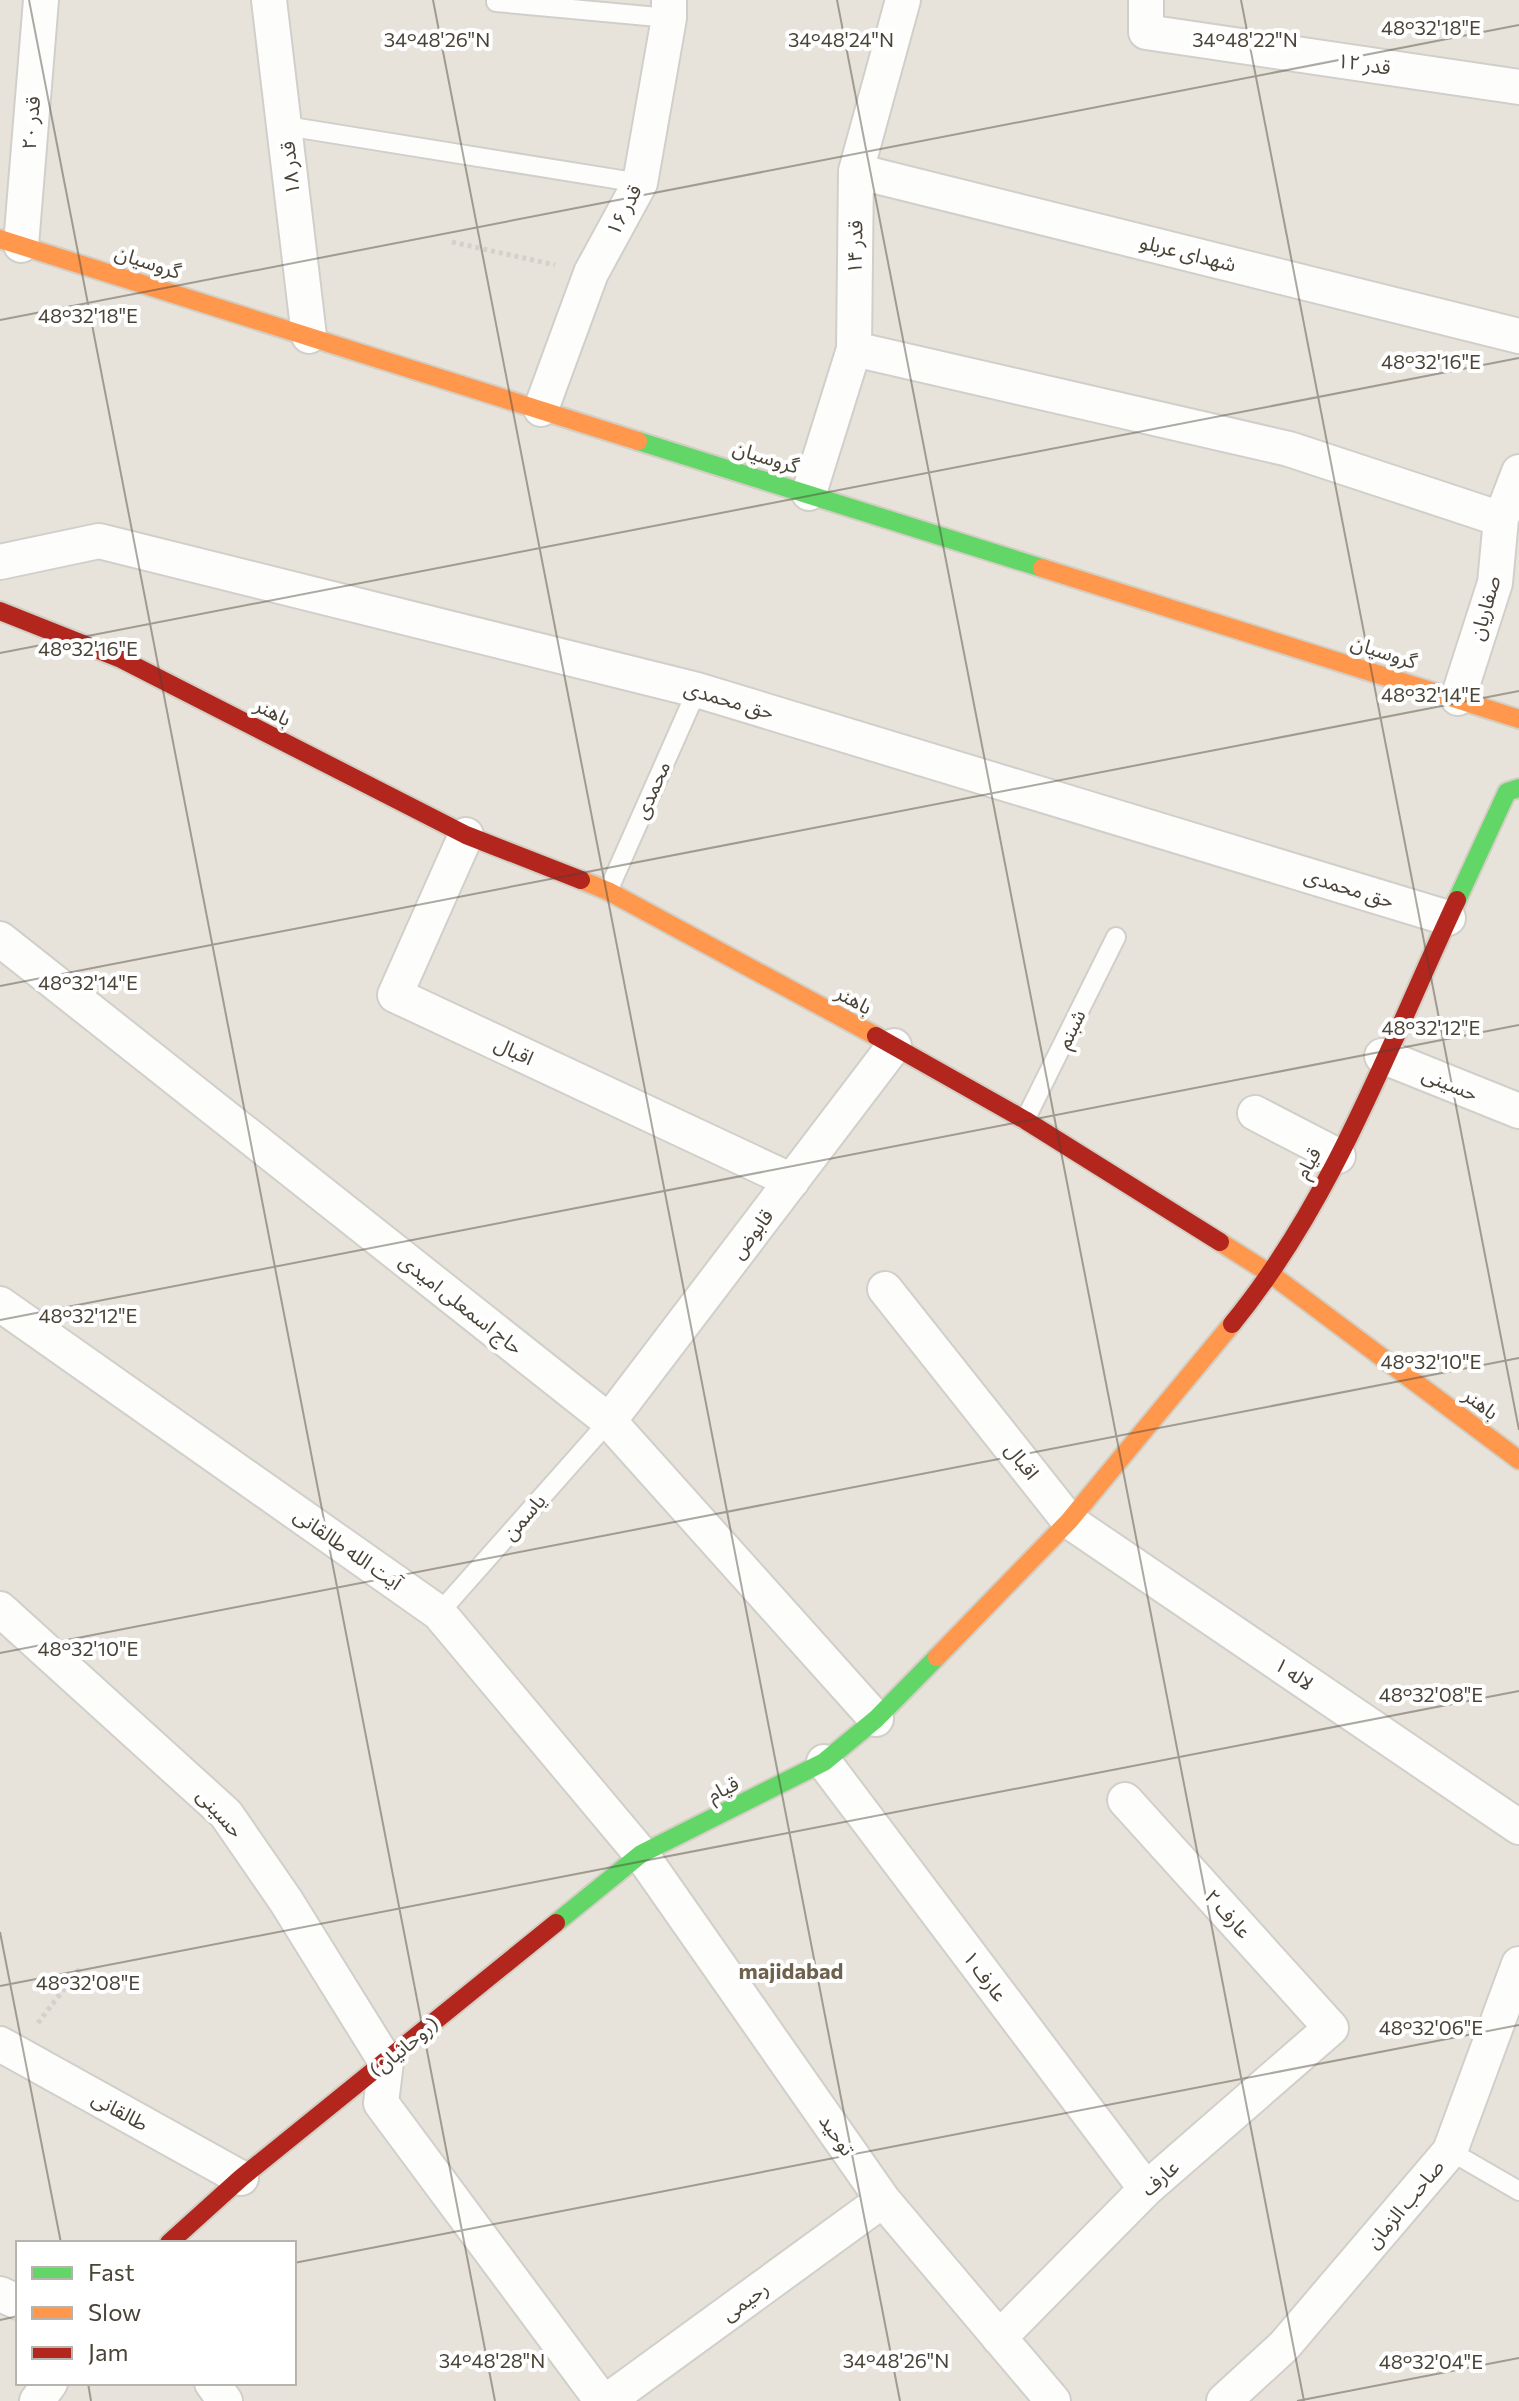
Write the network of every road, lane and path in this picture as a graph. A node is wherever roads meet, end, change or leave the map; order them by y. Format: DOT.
graph roads {
  1 [pos="41,0"];
  2 [pos="269,0"];
  3 [pos="903,0"];
  4 [pos="1146,0"];
  5 [pos="496,2"];
  6 [pos="669,9"];
  7 [pos="1519,87"];
  8 [pos="286,126"];
  9 [pos="856,171"];
  10 [pos="640,183"];
  11 [pos="10,242"];
  12 [pos="452,242"];
  13 [pos="591,273"];
  14 [pos="309,336"];
  15 [pos="1519,336"];
  16 [pos="854,349"];
  17 [pos="541,409"];
  18 [pos="1519,472"];
  19 [pos="809,493"];
  20 [pos="1501,519"];
  21 [pos="0,562"];
  22 [pos="0,611"];
  23 [pos="697,690"];
  24 [pos="1458,698"];
  25 [pos="1519,719"];
  26 [pos="1519,788"];
  27 [pos="466,835"];
  28 [pos="608,891"];
  29 [pos="1448,918"];
  30 [pos="1116,937"];
  31 [pos="0,939"];
  32 [pos="894,1046"];
  33 [pos="1382,1056"];
  34 [pos="1519,1111"];
  35 [pos="1255,1113"];
  36 [pos="1025,1120"];
  37 [pos="1338,1156"];
  38 [pos="792,1181"];
  39 [pos="1272,1275"];
  40 [pos="885,1289"];
  41 [pos="0,1304"];
  42 [pos="609,1421"];
  43 [pos="1519,1460"];
  44 [pos="1069,1521"];
  45 [pos="0,1609"];
  46 [pos="439,1613"];
  47 [pos="876,1719"];
  48 [pos="824,1762"];
  49 [pos="1125,1800"];
  50 [pos="1519,1827"];
  51 [pos="641,1854"];
  52 [pos="1519,1964"];
  53 [pos="80,1968"];
  54 [pos="1331,2028"];
  55 [pos="8,2048"];
  56 [pos="386,2062"];
  57 [pos="1450,2151"];
  58 [pos="241,2178"];
  59 [pos="1146,2189"];
  60 [pos="1519,2191"];
  61 [pos="883,2200"];
  62 [pos="171,2241"];
  63 [pos="999,2338"];
  64 [pos="604,2401"];
  65 [pos="1053,2401"];
  66 [pos="1224,2401"];
  1 -- 11 [label="street, قدر ۲۰"];
  2 -- 8 [label="street, قدر ۱۸"];
  3 -- 9 [label="street, قدر ۱۴"];
  4 -- 7 [label="street, قدر ۱۲"];
  5 -- 6 [label="lane"];
  6 -- 10 [label="street, قدر ۱۶"];
  8 -- 10 [label="lane"];
  8 -- 14 [label="street, قدر ۱۸"];
  9 -- 15 [label="street, شهدای عربلو"];
  9 -- 16 [label="street, قدر ۱۴"];
  10 -- 13 [label="street, قدر ۱۶"];
  11 -- 14 [label="street, گروسیان"];
  12 -- 13 [label="path"];
  13 -- 17 [label="street, قدر ۱۶"];
  14 -- 17 [label="street, گروسیان"];
  16 -- 19 [label="street, قدر ۱۴"];
  16 -- 20 [label="street"];
  17 -- 19 [label="street, گروسیان"];
  18 -- 20 [label="street, صفاریان"];
  19 -- 24 [label="street, گروسیان"];
  20 -- 24 [label="street, صفاریان"];
  21 -- 23 [label="street, حق محمدی"];
  22 -- 27 [label="street, باهنر"];
  23 -- 28 [label="lane, محمدی"];
  23 -- 29 [label="street, حق محمدی"];
  24 -- 25 [label="street, گروسیان"];
  26 -- 29 [label="street, قیام"];
  27 -- 28 [label="street, باهنر"];
  27 -- 38 [label="street, اقبال"];
  28 -- 32 [label="street, باهنر"];
  29 -- 33 [label="street, قیام"];
  30 -- 36 [label="lane, شبنم"];
  31 -- 42 [label="street, حاج اسمعلی امیدی"];
  32 -- 36 [label="street, باهنر"];
  32 -- 38 [label="street, قابوض"];
  33 -- 34 [label="street, حسینی"];
  33 -- 37 [label="street, قیام"];
  35 -- 37 [label="street"];
  36 -- 39 [label="street, باهنر"];
  37 -- 39 [label="street, قیام"];
  38 -- 42 [label="street, قابوض"];
  39 -- 43 [label="street, باهنر"];
  39 -- 44 [label="street, قیام"];
  40 -- 44 [label="street, اقبال"];
  41 -- 46 [label="street, آیت الله طالقانی"];
  42 -- 46 [label="lane, یاسمن"];
  42 -- 47 [label="street, حاج اسمعلی امیدی"];
  44 -- 47 [label="street"];
  44 -- 50 [label="street, لاله ۱"];
  45 -- 56 [label="street, حسینی"];
  46 -- 51 [label="street, آیت الله طالقانی"];
  47 -- 48 [label="street"];
  48 -- 51 [label="street, قیام"];
  48 -- 59 [label="street, عارف ۱"];
  49 -- 54 [label="street, عارف ۲"];
  51 -- 56 [label="street, (روحانیان)"];
  51 -- 61 [label="street, توحید"];
  52 -- 57 [label="street, صاحب الزمان"];
  53 -- 55 [label="path"];
  54 -- 59 [label="street, عارف"];
  55 -- 58 [label="street, طالقانی"];
  56 -- 58 [label="street, (روحانیان)"];
  56 -- 64 [label="street"];
  57 -- 60 [label="lane"];
  57 -- 66 [label="street, صاحب الزمان"];
  58 -- 62 [label="street, (روحانیان)"];
  59 -- 63 [label="street, عارف"];
  61 -- 63 [label="street, توحید"];
  61 -- 64 [label="street, رحیمی"];
  63 -- 65 [label="street, توحید"];
}
